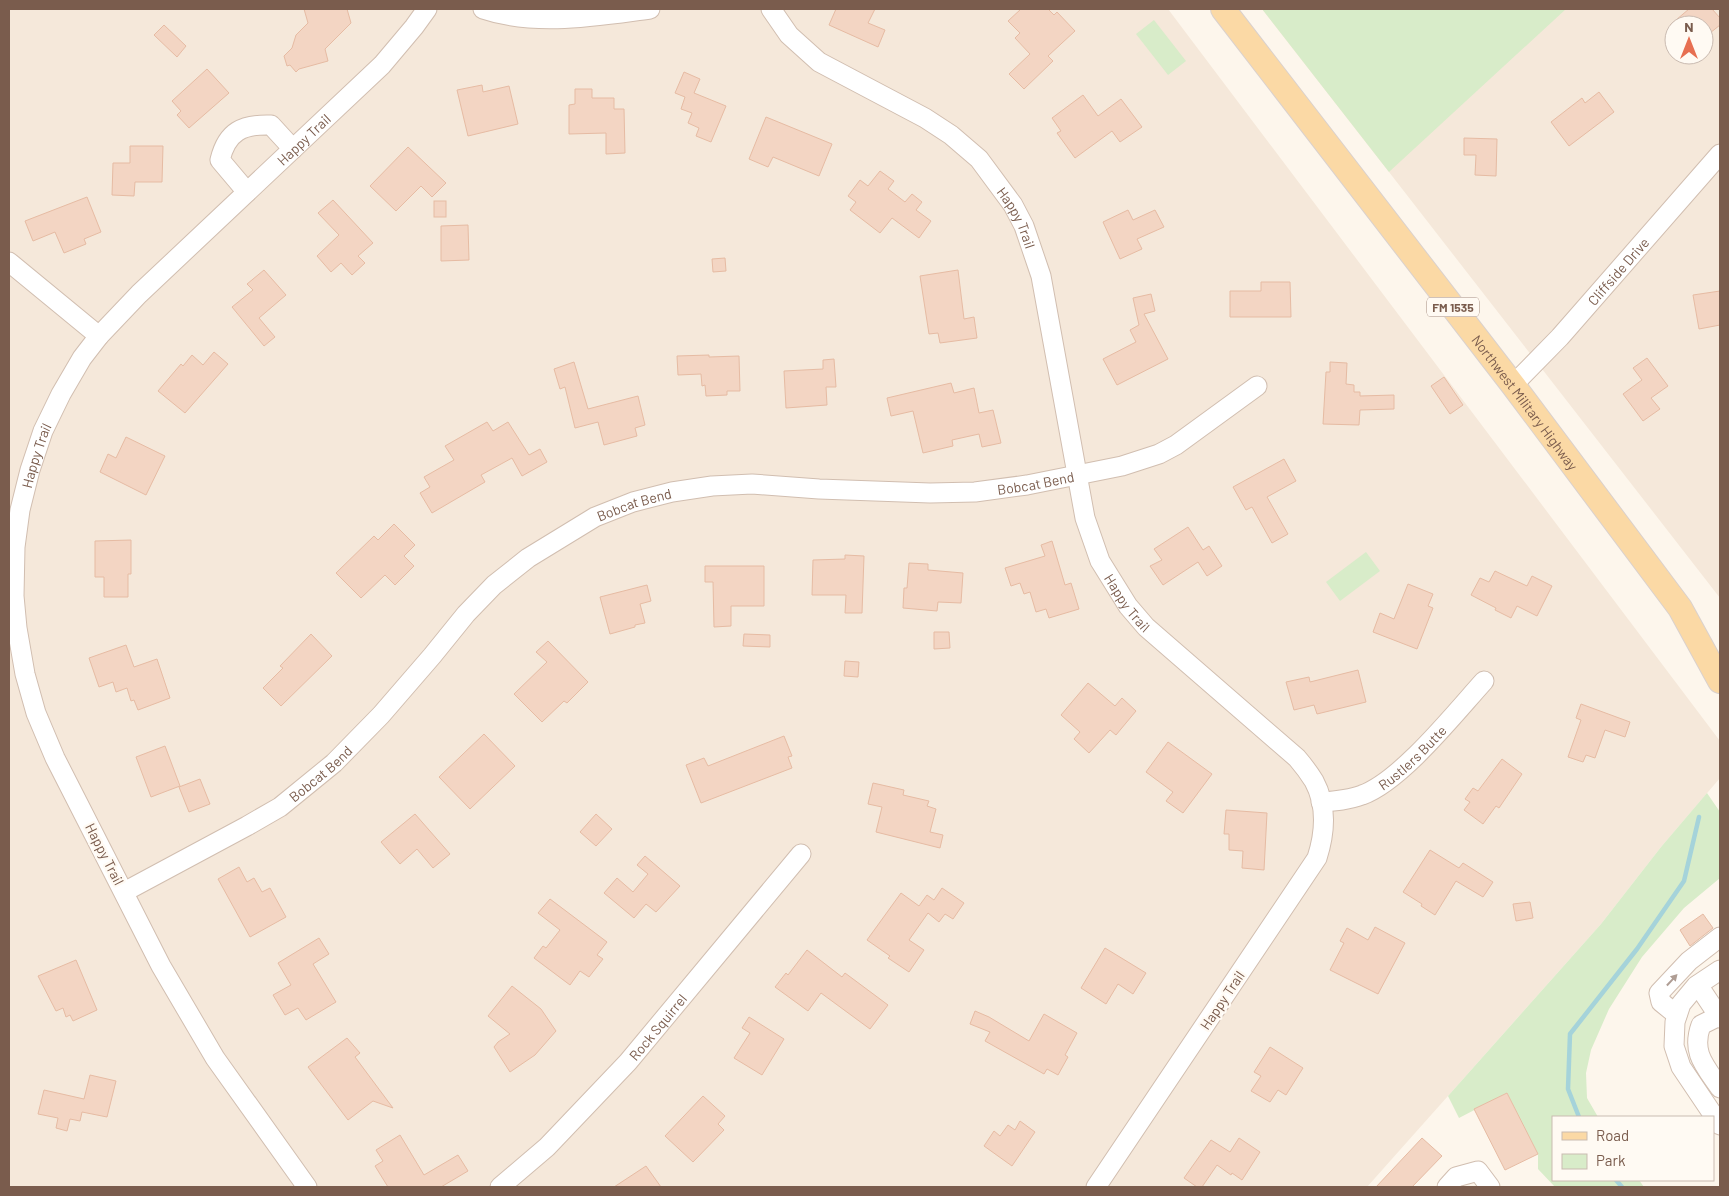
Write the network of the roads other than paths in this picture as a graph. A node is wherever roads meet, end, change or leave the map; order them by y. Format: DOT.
graph roads {
  1 [pos="427,9"];
  2 [pos="483,9"];
  3 [pos="650,9"];
  4 [pos="770,9"];
  5 [pos="1223,9"];
  6 [pos="294,149"];
  7 [pos="1720,154"];
  8 [pos="247,192"];
  9 [pos="9,262"];
  10 [pos="99,336"];
  11 [pos="1513,385"];
  12 [pos="1256,386"];
  13 [pos="1077,474"];
  14 [pos="12,547"];
  15 [pos="1680,608"];
  16 [pos="1720,646"];
  17 [pos="1484,681"];
  18 [pos="1720,681"];
  19 [pos="1321,802"];
  20 [pos="801,854"];
  21 [pos="124,892"];
  22 [pos="1720,938"];
  23 [pos="1720,970"];
  24 [pos="1698,985"];
  25 [pos="1677,1015"];
  26 [pos="1719,1017"];
  27 [pos="1720,1088"];
  28 [pos="1714,1116"];
  29 [pos="307,1187"];
  30 [pos="500,1187"];
  31 [pos="1096,1187"];
  32 [pos="1447,1187"];
  33 [pos="1490,1187"];
  1 -- 6 [label="street, Happy Trail"];
  2 -- 3 [label="street"];
  4 -- 13 [label="street, Happy Trail"];
  5 -- 11 [label="main road, Northwest Military Highway / FM 1535"];
  6 -- 8 [label="street, Happy Trail"];
  6 -- 8 [label="street"];
  7 -- 11 [label="street, Cliffside Drive"];
  8 -- 10 [label="street, Happy Trail"];
  9 -- 10 [label="street"];
  10 -- 14 [label="street, Happy Trail"];
  11 -- 15 [label="main road, Northwest Military Highway / FM 1535"];
  12 -- 13 [label="street, Bobcat Bend"];
  13 -- 19 [label="street, Happy Trail"];
  13 -- 21 [label="street, Bobcat Bend"];
  14 -- 21 [label="street, Happy Trail"];
  15 -- 16 [label="main road, Northwest Military Highway / FM 1535"];
  15 -- 18 [label="main road, Northwest Military Highway / FM 1535"];
  17 -- 19 [label="street, Rustlers Butte"];
  19 -- 31 [label="street, Happy Trail"];
  20 -- 30 [label="street, Rock Squirrel"];
  21 -- 29 [label="street, Happy Trail"];
  25 -- 22 [label="street, one-way"];
  23 -- 24 [label="street"];
  24 -- 25 [label="street"];
  24 -- 26 [label="street"];
  25 -- 28 [label="street"];
  26 -- 27 [label="street"];
  32 -- 33 [label="street"];
}
